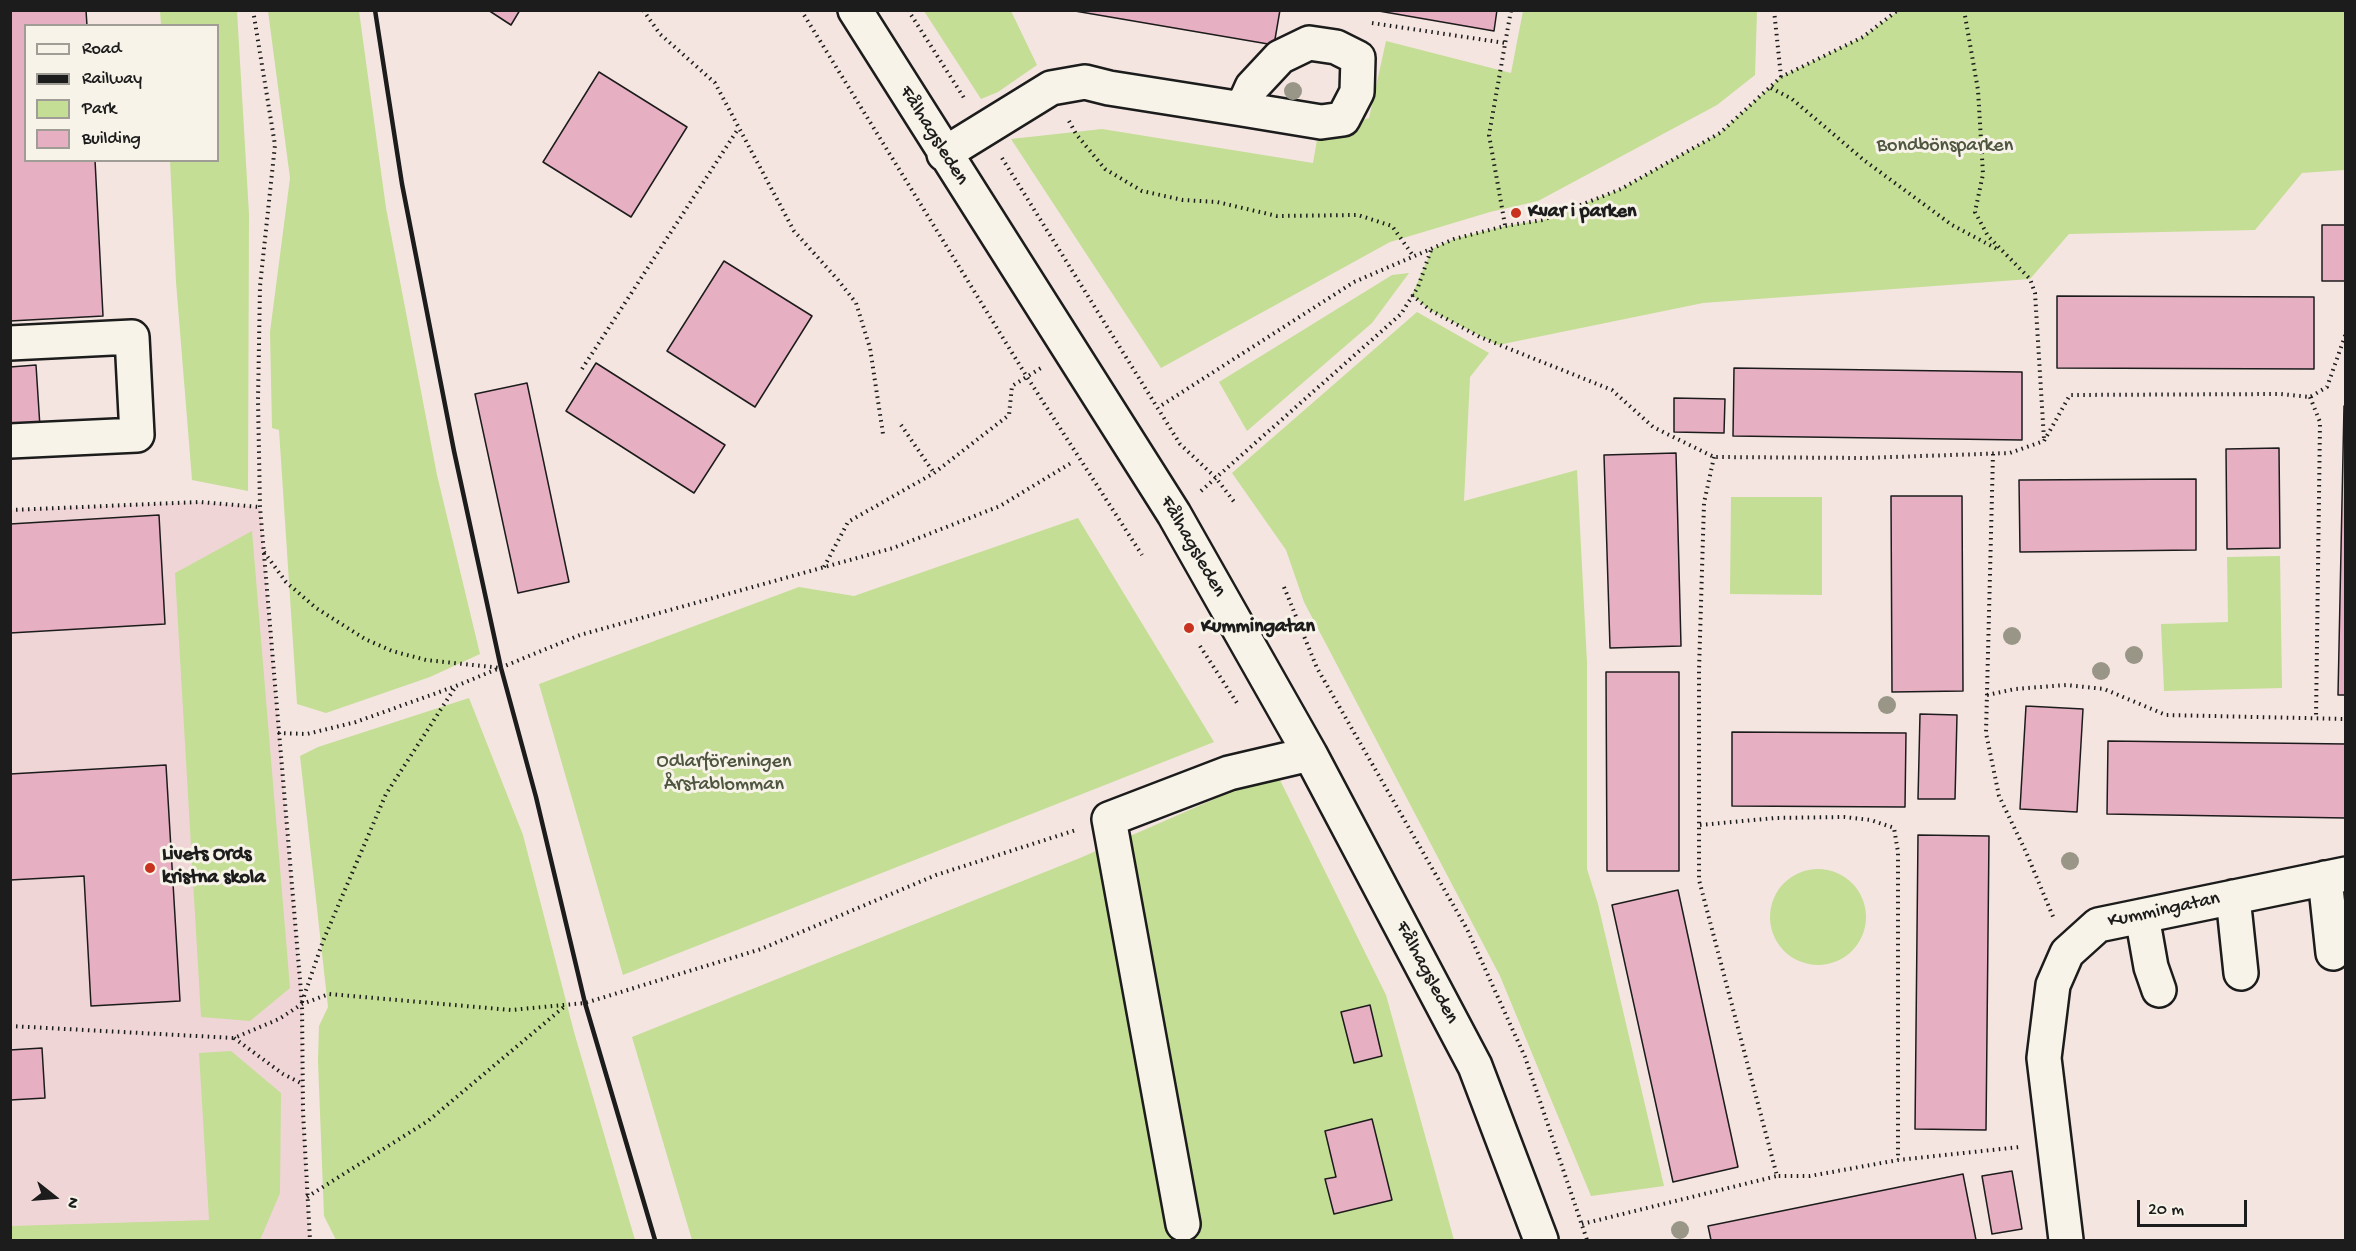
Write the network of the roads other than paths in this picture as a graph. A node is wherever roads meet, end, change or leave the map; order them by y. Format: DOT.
graph roads {
  1 [pos="855,10"];
  2 [pos="1242,109"];
  3 [pos="944,154"];
  4 [pos="10,343"];
  5 [pos="10,441"];
  6 [pos="1311,754"];
  7 [pos="2336,876"];
  8 [pos="2233,897"];
  9 [pos="2142,916"];
  10 [pos="2333,953"];
  11 [pos="2241,973"];
  12 [pos="2158,990"];
  13 [pos="1183,1224"];
  14 [pos="1541,1240"];
  15 [pos="2066,1240"];
  1 -- 3 [label="street, Fålhagsleden"];
  2 -- 3 [label="street"];
  3 -- 6 [label="street, Fålhagsleden"];
  4 -- 5 [label="street"];
  6 -- 13 [label="street"];
  6 -- 14 [label="street, Fålhagsleden"];
  7 -- 8 [label="street, Kummingatan"];
  7 -- 10 [label="street"];
  8 -- 9 [label="street, Kummingatan"];
  8 -- 11 [label="street"];
  9 -- 12 [label="street"];
  9 -- 15 [label="street, Kummingatan"];
}
